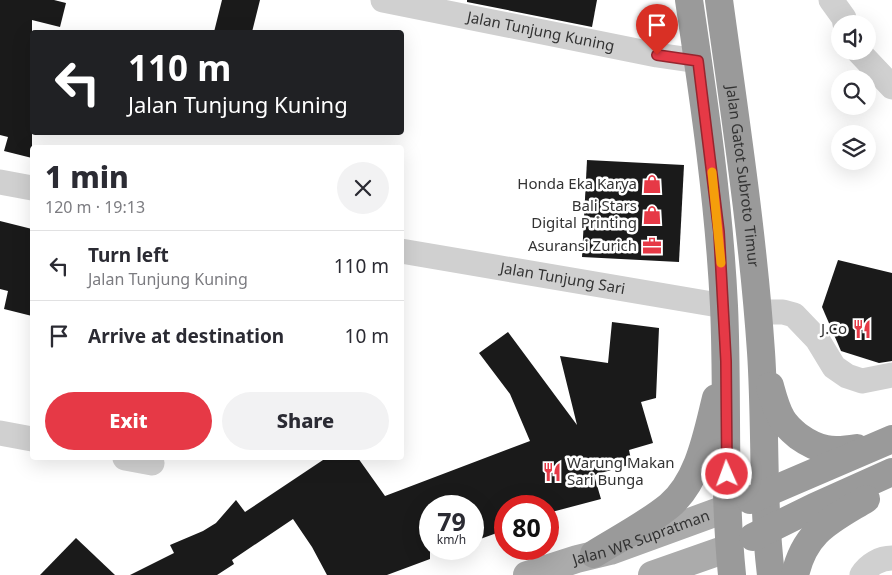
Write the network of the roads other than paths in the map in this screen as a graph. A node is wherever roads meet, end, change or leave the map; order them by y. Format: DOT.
graph roads {
  1 [pos="384,0"];
  2 [pos="689,0"];
  3 [pos="718,0"];
  4 [pos="830,0"];
  5 [pos="842,15"];
  6 [pos="866,60"];
  7 [pos="698,61"];
  8 [pos="892,87"];
  9 [pos="0,182"];
  10 [pos="30,188"];
  11 [pos="404,252"];
  12 [pos="724,306"];
  13 [pos="757,312"];
  14 [pos="761,353"];
  15 [pos="726,361"];
  16 [pos="892,375"];
  17 [pos="0,433"];
  18 [pos="30,440"];
  19 [pos="885,442"];
  20 [pos="139,460"];
  21 [pos="152,462"];
  22 [pos="892,472"];
  23 [pos="892,480"];
  24 [pos="766,494"];
  25 [pos="728,508"];
  26 [pos="767,531"];
  27 [pos="729,548"];
  28 [pos="594,554"];
  29 [pos="892,558"];
  30 [pos="868,573"];
  31 [pos="526,575"];
  32 [pos="652,575"];
  33 [pos="732,575"];
  34 [pos="771,575"];
  35 [pos="795,575"];
  1 -- 7 [label="street, Jalan Tunjung Kuning"];
  2 -- 7 [label="highway"];
  3 -- 13 [label="highway, Jalan Gatot Subroto Timur"];
  4 -- 5 [label="street"];
  6 -- 8 [label="street"];
  7 -- 12 [label="highway"];
  9 -- 10 [label="street"];
  11 -- 12 [label="street, Jalan Tunjung Sari"];
  12 -- 15 [label="highway"];
  13 -- 14 [label="highway, Jalan Gatot Subroto Timur"];
  13 -- 16 [label="street"];
  14 -- 19 [label="highway"];
  14 -- 24 [label="highway"];
  15 -- 25 [label="highway"];
  15 -- 28 [label="highway"];
  17 -- 18 [label="street"];
  19 -- 24 [label="highway, Jalan WR Supratman"];
  20 -- 21 [label="street"];
  22 -- 26 [label="highway"];
  23 -- 35 [label="highway"];
  24 -- 25 [label="highway, Jalan WR Supratman"];
  24 -- 26 [label="highway"];
  25 -- 27 [label="highway"];
  25 -- 28 [label="main road, Jalan WR Supratman"];
  26 -- 27 [label="highway"];
  26 -- 34 [label="highway"];
  27 -- 32 [label="main road"];
  27 -- 33 [label="highway"];
  28 -- 31 [label="main road, Jalan WR Supratman"];
  29 -- 30 [label="street"];
}
